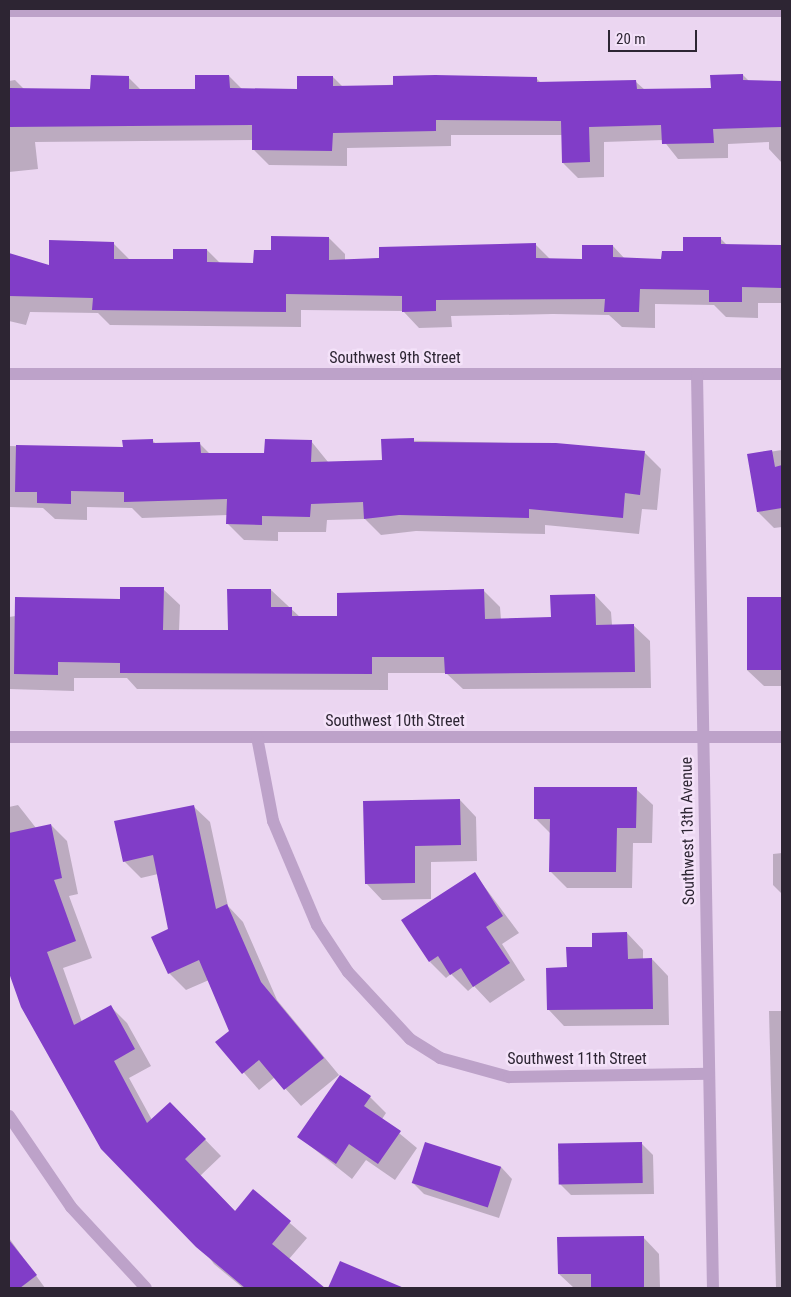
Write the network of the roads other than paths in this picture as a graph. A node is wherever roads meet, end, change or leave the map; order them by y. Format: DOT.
graph roads {
  1 [pos="9,11"];
  2 [pos="782,11"];
  3 [pos="9,374"];
  4 [pos="697,374"];
  5 [pos="782,374"];
  6 [pos="9,737"];
  7 [pos="257,737"];
  8 [pos="703,737"];
  9 [pos="782,737"];
  10 [pos="709,1074"];
  11 [pos="9,1116"];
  12 [pos="146,1288"];
  13 [pos="713,1288"];
  1 -- 2 [label="street"];
  3 -- 4 [label="street, Southwest 9th Street"];
  4 -- 5 [label="street, Southwest 9th Street"];
  4 -- 8 [label="street, Southwest 13th Avenue"];
  6 -- 7 [label="street, Southwest 10th Street"];
  7 -- 8 [label="street, Southwest 10th Street"];
  7 -- 10 [label="street, Southwest 11th Street"];
  8 -- 9 [label="street, Southwest 10th Street"];
  8 -- 10 [label="street, Southwest 13th Avenue"];
  10 -- 13 [label="street, Southwest 13th Avenue"];
  11 -- 12 [label="street"];
}
